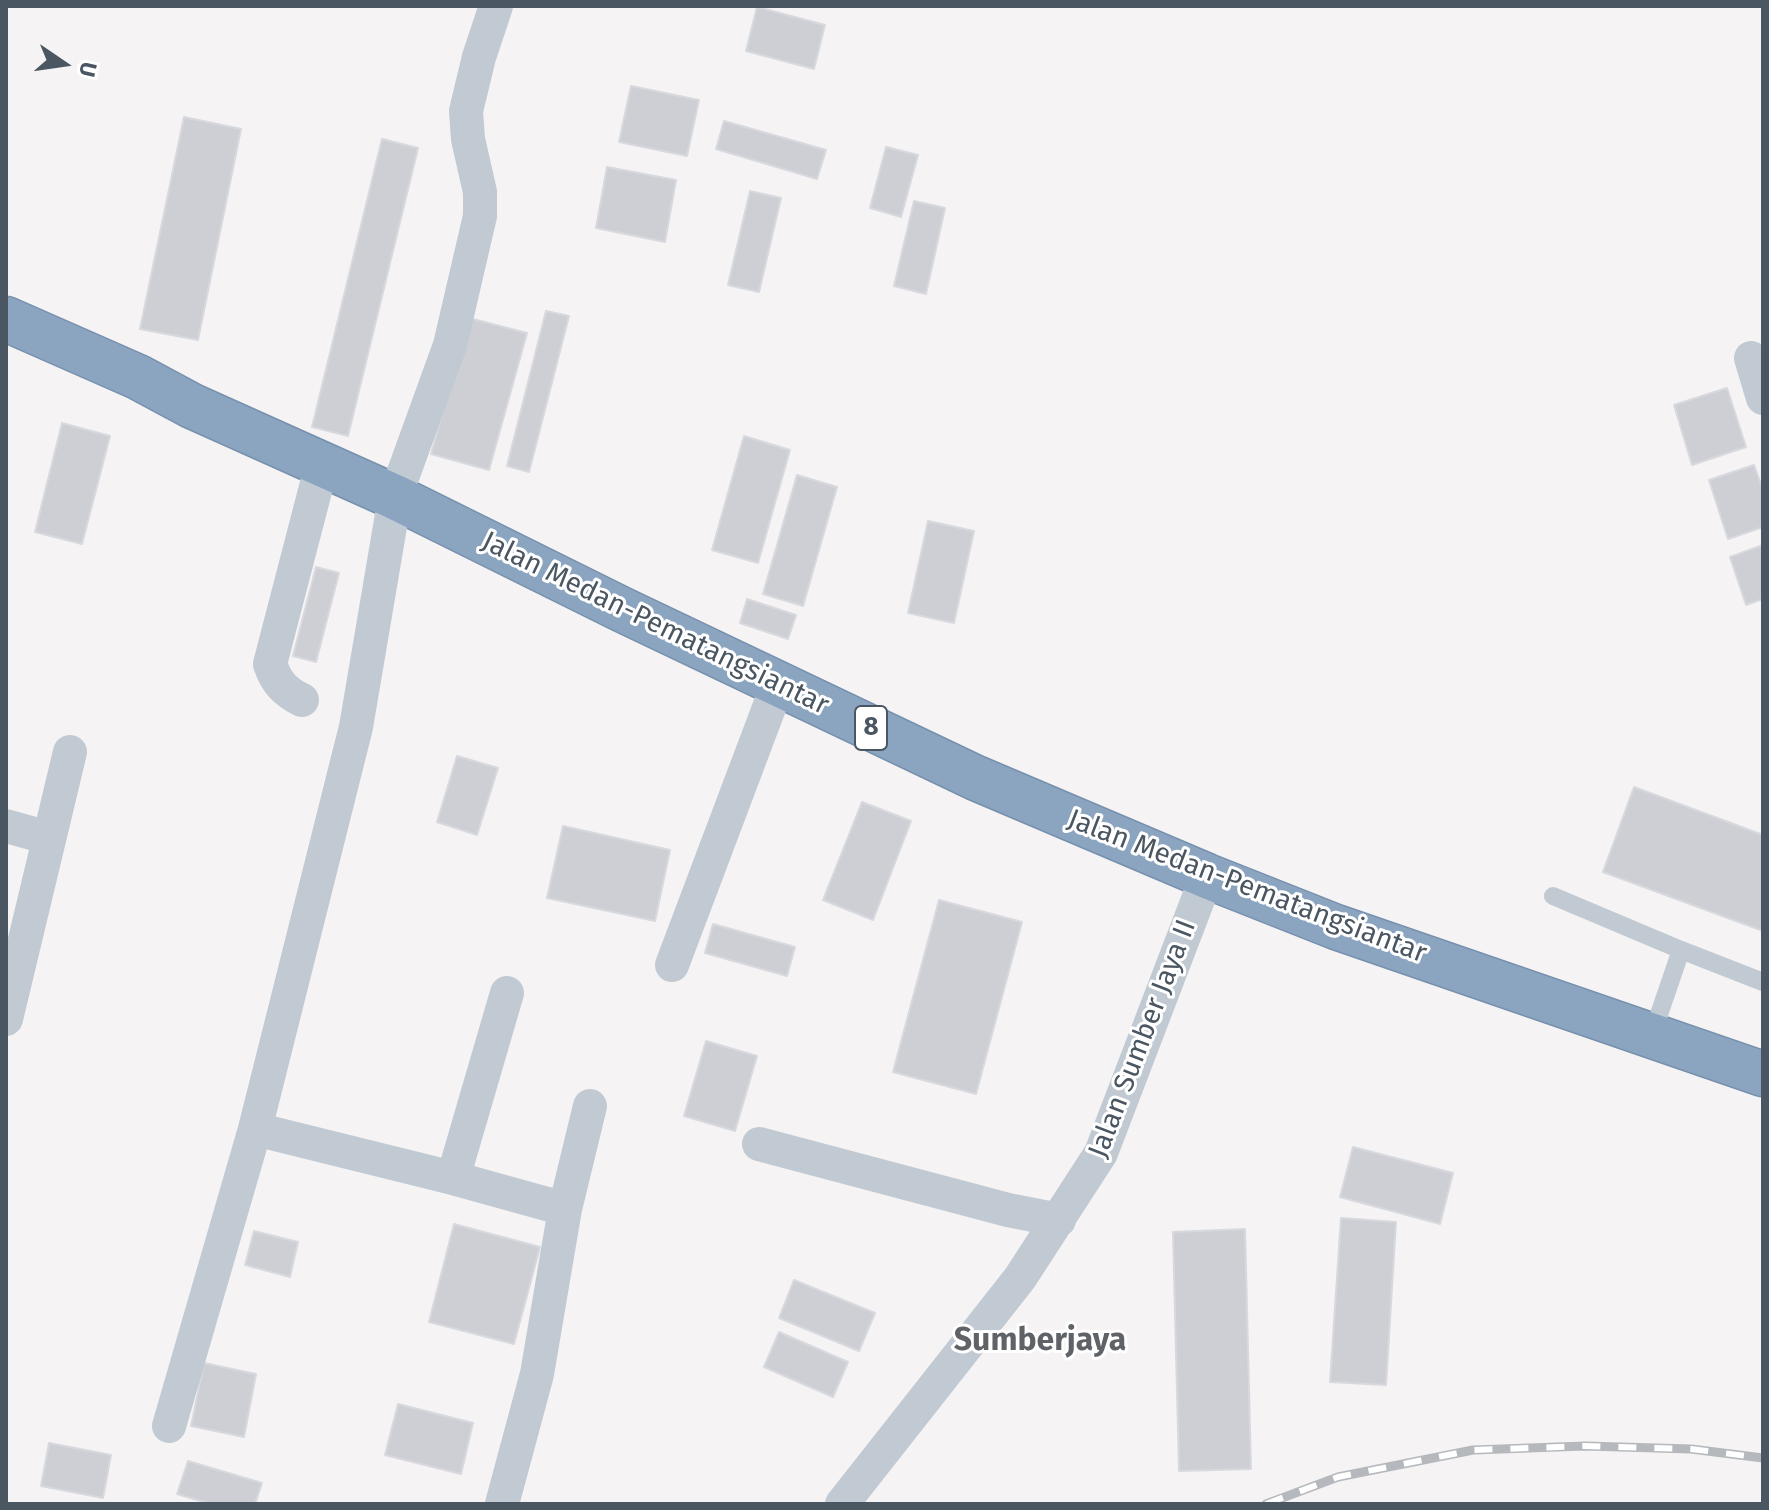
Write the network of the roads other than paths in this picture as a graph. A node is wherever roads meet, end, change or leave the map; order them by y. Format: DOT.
graph roads {
  1 [pos="496,6"];
  2 [pos="6,319"];
  3 [pos="1751,358"];
  4 [pos="1763,398"];
  5 [pos="322,464"];
  6 [pos="395,497"];
  7 [pos="778,684"];
  8 [pos="302,700"];
  9 [pos="70,752"];
  10 [pos="6,826"];
  11 [pos="49,838"];
  12 [pos="1207,876"];
  13 [pos="1553,896"];
  14 [pos="1681,950"];
  15 [pos="672,965"];
  16 [pos="1763,982"];
  17 [pos="507,993"];
  18 [pos="6,1019"];
  19 [pos="1652,1035"];
  20 [pos="1763,1074"];
  21 [pos="590,1106"];
  22 [pos="255,1129"];
  23 [pos="759,1144"];
  24 [pos="453,1178"];
  25 [pos="565,1209"];
  26 [pos="1059,1220"];
  27 [pos="169,1426"];
  28 [pos="502,1504"];
  29 [pos="842,1504"];
  1 -- 6 [label="street"];
  2 -- 5 [label="highway, Jalan Medan-Pematangsiantar / 8"];
  3 -- 4 [label="street"];
  5 -- 6 [label="highway, Jalan Medan-Pematangsiantar / 8"];
  5 -- 8 [label="street"];
  6 -- 7 [label="highway, Jalan Medan-Pematangsiantar / 8"];
  6 -- 22 [label="street"];
  7 -- 12 [label="highway, Jalan Medan-Pematangsiantar / 8"];
  7 -- 15 [label="street"];
  9 -- 11 [label="street"];
  10 -- 11 [label="street"];
  11 -- 18 [label="street"];
  12 -- 19 [label="highway, Jalan Medan-Pematangsiantar / 8"];
  12 -- 26 [label="street, Jalan Sumber Jaya II"];
  13 -- 14 [label="lane"];
  14 -- 16 [label="lane"];
  14 -- 19 [label="lane"];
  17 -- 24 [label="street"];
  19 -- 20 [label="highway, Jalan Medan-Pematangsiantar / 8"];
  21 -- 25 [label="street"];
  22 -- 24 [label="street"];
  22 -- 27 [label="street"];
  23 -- 26 [label="street"];
  24 -- 25 [label="street"];
  25 -- 28 [label="street"];
  26 -- 29 [label="street, Jalan Sumber Jaya II"];
}
